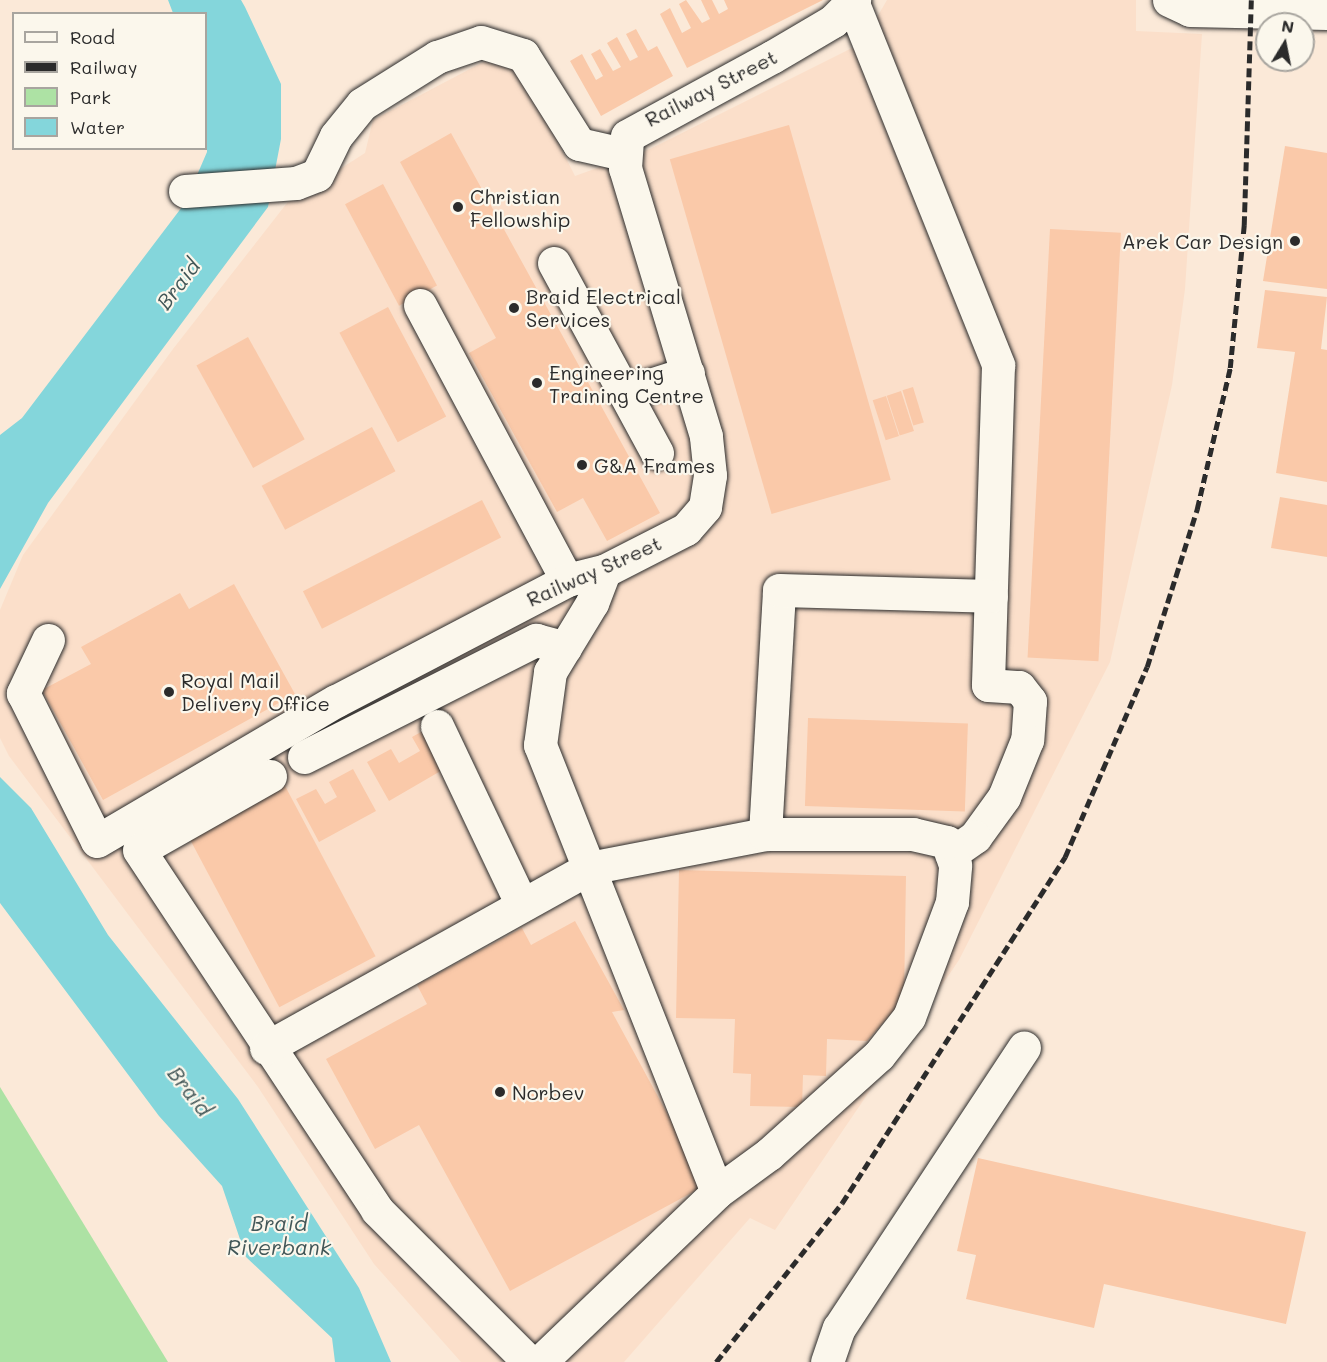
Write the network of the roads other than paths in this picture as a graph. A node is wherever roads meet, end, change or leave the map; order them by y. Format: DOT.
graph roads {
  1 [pos="1169,0"];
  2 [pos="854,3"];
  3 [pos="1327,13"];
  4 [pos="623,153"];
  5 [pos="185,191"];
  6 [pos="554,263"];
  7 [pos="420,305"];
  8 [pos="688,373"];
  9 [pos="625,393"];
  10 [pos="657,453"];
  11 [pos="604,571"];
  12 [pos="567,580"];
  13 [pos="991,596"];
  14 [pos="48,640"];
  15 [pos="565,648"];
  16 [pos="437,726"];
  17 [pos="304,757"];
  18 [pos="270,776"];
  19 [pos="765,834"];
  20 [pos="951,854"];
  21 [pos="589,868"];
  22 [pos="522,905"];
  23 [pos="1024,1047"];
  24 [pos="266,1048"];
  25 [pos="717,1192"];
  26 [pos="529,1362"];
  27 [pos="540,1362"];
  28 [pos="827,1362"];
  1 -- 3 [label="street"];
  2 -- 4 [label="street, Railway Street"];
  2 -- 13 [label="street"];
  4 -- 5 [label="street"];
  4 -- 8 [label="street, Railway Street"];
  6 -- 9 [label="street"];
  7 -- 12 [label="street"];
  8 -- 9 [label="street"];
  8 -- 11 [label="street, Railway Street"];
  9 -- 10 [label="street"];
  11 -- 12 [label="street, Railway Street"];
  11 -- 15 [label="street"];
  12 -- 14 [label="street, Railway Street"];
  13 -- 19 [label="street"];
  13 -- 20 [label="street"];
  15 -- 17 [label="street"];
  15 -- 21 [label="street"];
  16 -- 22 [label="street"];
  18 -- 24 [label="street"];
  19 -- 20 [label="street"];
  19 -- 21 [label="street"];
  20 -- 25 [label="street"];
  21 -- 22 [label="street"];
  21 -- 25 [label="street"];
  22 -- 24 [label="street"];
  23 -- 28 [label="street"];
  24 -- 26 [label="street"];
  25 -- 27 [label="street"];
}
